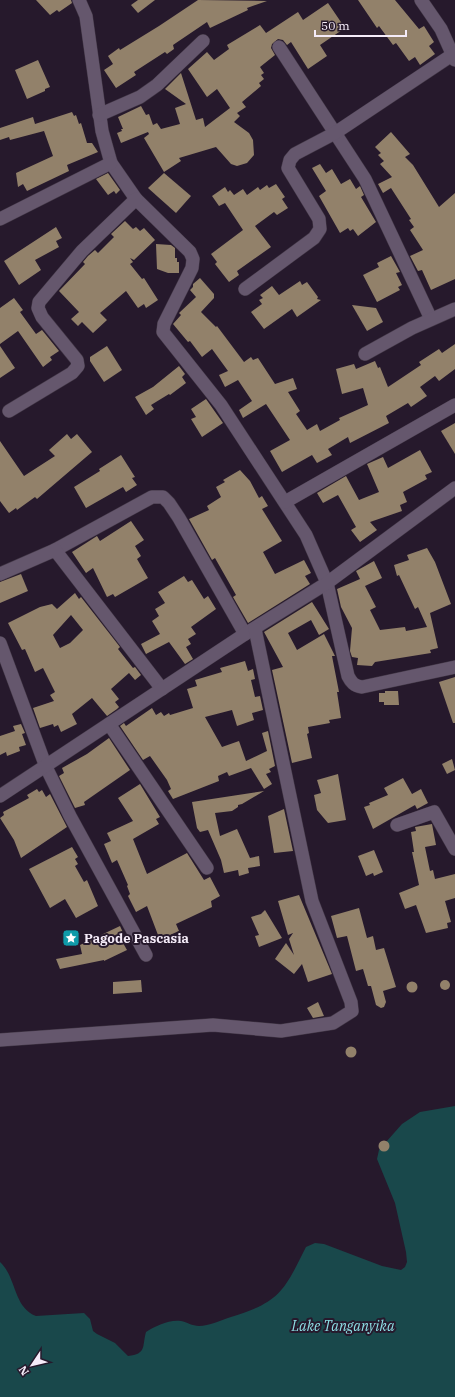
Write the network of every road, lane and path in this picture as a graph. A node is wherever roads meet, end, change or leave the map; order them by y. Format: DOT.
graph roads {
  1 [pos="79,0"];
  2 [pos="421,0"];
  3 [pos="203,40"];
  4 [pos="279,47"];
  5 [pos="454,56"];
  6 [pos="99,115"];
  7 [pos="335,133"];
  8 [pos="111,163"];
  9 [pos="136,199"];
  10 [pos="0,219"];
  11 [pos="245,289"];
  12 [pos="455,309"];
  13 [pos="431,319"];
  14 [pos="365,354"];
  15 [pos="455,405"];
  16 [pos="9,411"];
  17 [pos="455,488"];
  18 [pos="285,502"];
  19 [pos="55,550"];
  20 [pos="0,574"];
  21 [pos="327,583"];
  22 [pos="250,631"];
  23 [pos="0,643"];
  24 [pos="455,667"];
  25 [pos="162,688"];
  26 [pos="109,724"];
  27 [pos="46,767"];
  28 [pos="0,796"];
  29 [pos="397,825"];
  30 [pos="455,849"];
  31 [pos="207,868"];
  32 [pos="146,955"];
  33 [pos="0,1040"];
  1 -- 6 [label="street"];
  2 -- 5 [label="street"];
  3 -- 6 [label="street"];
  4 -- 7 [label="street"];
  5 -- 7 [label="street"];
  6 -- 8 [label="street"];
  7 -- 11 [label="street"];
  7 -- 13 [label="street"];
  8 -- 9 [label="street"];
  8 -- 10 [label="street"];
  9 -- 16 [label="street"];
  9 -- 18 [label="street"];
  12 -- 13 [label="street"];
  13 -- 14 [label="street"];
  15 -- 18 [label="street"];
  17 -- 21 [label="street"];
  18 -- 21 [label="street"];
  19 -- 20 [label="street"];
  19 -- 22 [label="street"];
  19 -- 25 [label="street"];
  21 -- 22 [label="street"];
  21 -- 24 [label="street"];
  22 -- 25 [label="street"];
  22 -- 33 [label="street"];
  23 -- 27 [label="street"];
  25 -- 26 [label="street"];
  26 -- 27 [label="street"];
  26 -- 31 [label="street"];
  27 -- 28 [label="street"];
  27 -- 32 [label="street"];
  29 -- 30 [label="street"];
}
